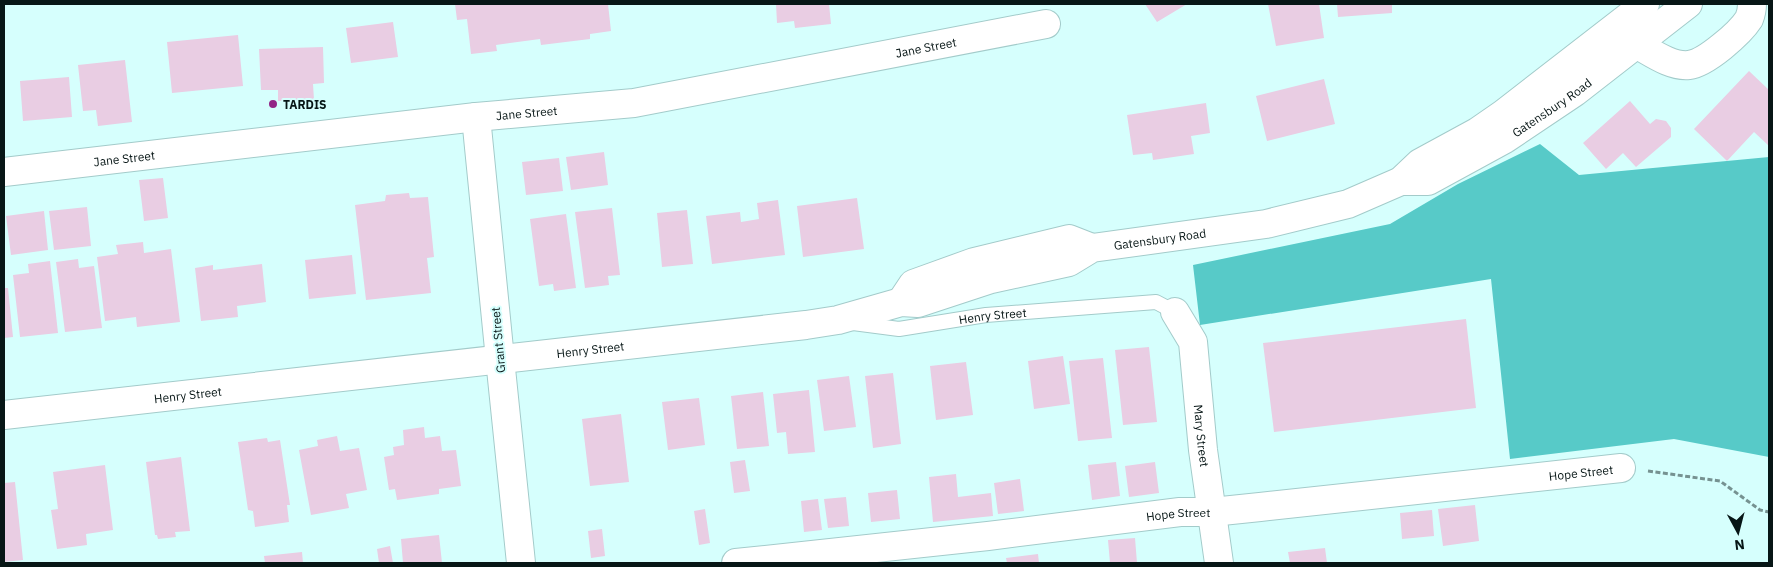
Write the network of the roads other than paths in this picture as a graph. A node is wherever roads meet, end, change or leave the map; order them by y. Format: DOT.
graph roads {
  1 [pos="1645,4"];
  2 [pos="1688,4"];
  3 [pos="1752,4"];
  4 [pos="1046,24"];
  5 [pos="1636,44"];
  6 [pos="476,117"];
  7 [pos="4,172"];
  8 [pos="1401,181"];
  9 [pos="1175,312"];
  10 [pos="838,320"];
  11 [pos="500,359"];
  12 [pos="4,415"];
  13 [pos="1621,468"];
  14 [pos="1212,512"];
  15 [pos="521,563"];
  16 [pos="736,563"];
  17 [pos="1219,563"];
  1 -- 8 [label="street, Gatensbury Road"];
  2 -- 5 [label="street, Gatensbury Road"];
  3 -- 5 [label="street"];
  4 -- 6 [label="street, Jane Street"];
  5 -- 8 [label="street, Gatensbury Road"];
  6 -- 7 [label="street, Jane Street"];
  6 -- 11 [label="street, Grant Street"];
  8 -- 10 [label="street, Gatensbury Road"];
  9 -- 10 [label="lane, Henry Street"];
  9 -- 14 [label="street, Mary Street"];
  10 -- 11 [label="street, Henry Street"];
  11 -- 12 [label="street, Henry Street"];
  11 -- 15 [label="street, Grant Street"];
  13 -- 14 [label="street, Hope Street"];
  14 -- 16 [label="street, Hope Street"];
  14 -- 17 [label="street, Mary Street"];
}
